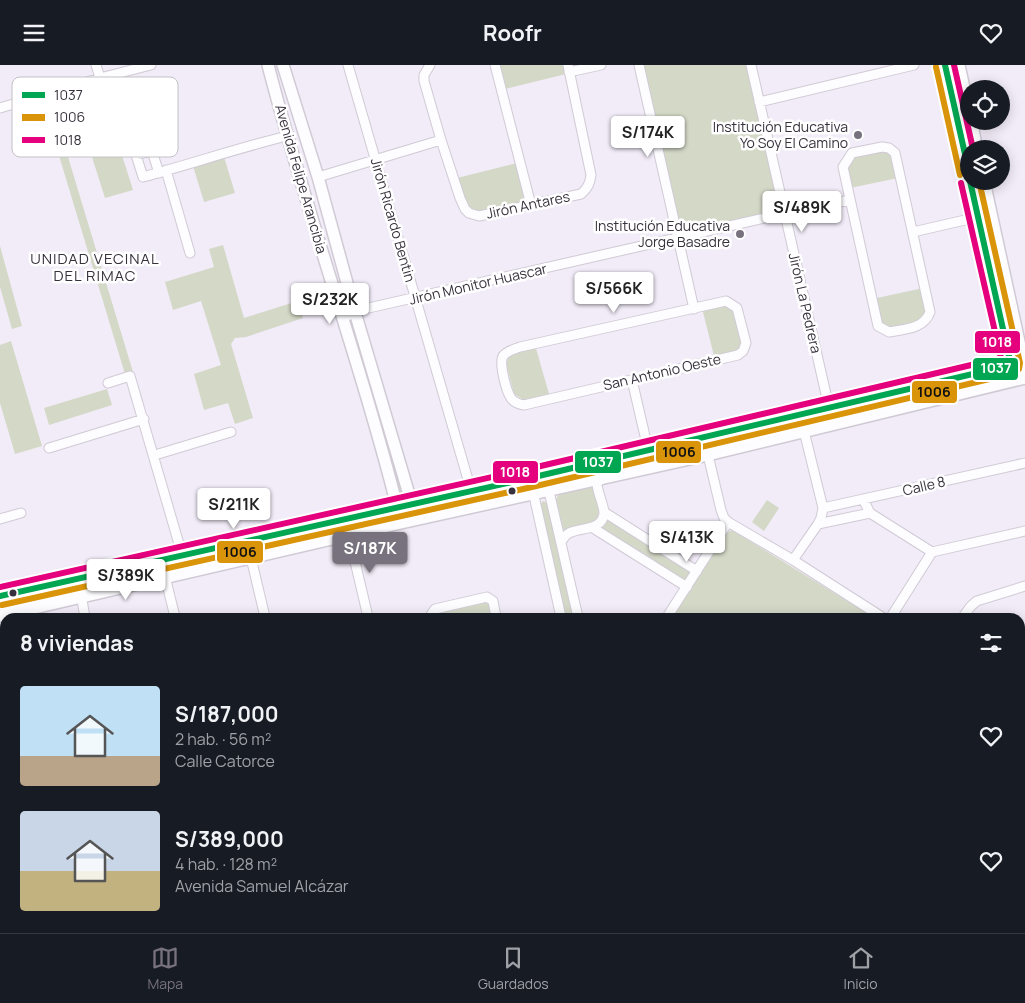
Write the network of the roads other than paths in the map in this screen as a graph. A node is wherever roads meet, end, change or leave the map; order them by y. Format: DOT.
graph roads {
  1 [pos="96,65"];
  2 [pos="151,65"];
  3 [pos="268,65"];
  4 [pos="283,65"];
  5 [pos="348,65"];
  6 [pos="495,65"];
  7 [pos="601,65"];
  8 [pos="639,65"];
  9 [pos="751,65"];
  10 [pos="914,65"];
  11 [pos="945,65"];
  12 [pos="959,65"];
  13 [pos="428,68"];
  14 [pos="568,68"];
  15 [pos="100,77"];
  16 [pos="104,77"];
  17 [pos="962,80"];
  18 [pos="759,102"];
  19 [pos="12,105"];
  20 [pos="0,109"];
  21 [pos="287,136"];
  22 [pos="441,140"];
  23 [pos="962,140"];
  24 [pos="376,159"];
  25 [pos="318,177"];
  26 [pos="972,190"];
  27 [pos="986,190"];
  28 [pos="850,200"];
  29 [pos="530,205"];
  30 [pos="785,213"];
  31 [pos="978,217"];
  32 [pos="913,232"];
  33 [pos="678,237"];
  34 [pos="190,253"];
  35 [pos="416,298"];
  36 [pos="694,309"];
  37 [pos="355,312"];
  38 [pos="342,318"];
  39 [pos="1021,365"];
  40 [pos="1020,379"];
  41 [pos="632,380"];
  42 [pos="108,383"];
  43 [pos="828,407"];
  44 [pos="144,419"];
  45 [pos="833,425"];
  46 [pos="804,431"];
  47 [pos="231,432"];
  48 [pos="49,448"];
  49 [pos="648,449"];
  50 [pos="155,455"];
  51 [pos="708,455"];
  52 [pos="1025,463"];
  53 [pos="545,474"];
  54 [pos="530,477"];
  55 [pos="601,479"];
  56 [pos="471,490"];
  57 [pos="549,490"];
  58 [pos="534,494"];
  59 [pos="863,499"];
  60 [pos="412,503"];
  61 [pos="397,507"];
  62 [pos="823,508"];
  63 [pos="604,512"];
  64 [pos="21,513"];
  65 [pos="870,513"];
  66 [pos="0,519"];
  67 [pos="415,520"];
  68 [pos="728,522"];
  69 [pos="401,523"];
  70 [pos="818,524"];
  71 [pos="593,528"];
  72 [pos="1025,531"];
  73 [pos="349,536"];
  74 [pos="561,542"];
  75 [pos="932,552"];
  76 [pos="184,554"];
  77 [pos="251,558"];
  78 [pos="161,560"];
  79 [pos="793,560"];
  80 [pos="697,571"];
  81 [pos="165,578"];
  82 [pos="78,579"];
  83 [pos="1025,585"];
  84 [pos="687,587"];
  85 [pos="0,596"];
  86 [pos="81,597"];
  87 [pos="22,613"];
  88 [pos="84,613"];
  89 [pos="174,613"];
  90 [pos="264,613"];
  91 [pos="367,613"];
  92 [pos="432,613"];
  93 [pos="495,613"];
  94 [pos="560,613"];
  95 [pos="577,613"];
  96 [pos="670,613"];
  97 [pos="876,613"];
  98 [pos="894,613"];
  99 [pos="966,613"];
  1 -- 15 [label="street"];
  2 -- 16 [label="street"];
  3 -- 21 [label="main road, Avenida Felipe Arancibia"];
  4 -- 25 [label="main road, Avenida Felipe Arancibia"];
  5 -- 24 [label="street, Jirón Ricardo Bentin"];
  6 -- 29 [label="street"];
  7 -- 14 [label="street, Jirón Antares"];
  8 -- 33 [label="street"];
  9 -- 18 [label="street, Jirón La Pedrera"];
  10 -- 18 [label="street"];
  11 -- 23 [label="main road"];
  12 -- 17 [label="main road"];
  13 -- 22 [label="street"];
  14 -- 29 [label="street, Jirón Antares"];
  18 -- 30 [label="street, Jirón La Pedrera"];
  19 -- 20 [label="street"];
  21 -- 34 [label="street"];
  21 -- 38 [label="main road, Avenida Felipe Arancibia"];
  22 -- 24 [label="street"];
  22 -- 29 [label="street, Jirón Antares"];
  24 -- 25 [label="street"];
  24 -- 35 [label="street, Jirón Ricardo Bentin"];
  25 -- 37 [label="main road, Avenida Felipe Arancibia"];
  26 -- 31 [label="main road"];
  27 -- 39 [label="main road"];
  28 -- 30 [label="street, Jirón Monitor Huascar"];
  28 -- 32 [label="street"];
  28 -- 32 [label="street"];
  30 -- 33 [label="street, Jirón Monitor Huascar"];
  30 -- 43 [label="street, Jirón La Pedrera"];
  31 -- 32 [label="street"];
  31 -- 39 [label="main road"];
  33 -- 35 [label="street, Jirón Monitor Huascar"];
  33 -- 36 [label="street"];
  35 -- 37 [label="street, Jirón Monitor Huascar"];
  35 -- 56 [label="street, Jirón Ricardo Bentin"];
  36 -- 41 [label="street, San Antonio Oeste"];
  36 -- 41 [label="street, San Antonio Oeste"];
  37 -- 38 [label="street, Jirón Monitor Huascar"];
  37 -- 60 [label="main road, Avenida Felipe Arancibia"];
  38 -- 61 [label="main road, Avenida Felipe Arancibia"];
  39 -- 40 [label="main road"];
  39 -- 43 [label="main road"];
  40 -- 45 [label="main road"];
  41 -- 49 [label="street"];
  42 -- 44 [label="street"];
  43 -- 45 [label="street, Jirón La Pedrera"];
  43 -- 49 [label="main road"];
  44 -- 48 [label="street"];
  44 -- 50 [label="street"];
  45 -- 46 [label="main road"];
  46 -- 51 [label="main road"];
  46 -- 62 [label="street"];
  47 -- 50 [label="street"];
  49 -- 53 [label="main road"];
  50 -- 76 [label="street"];
  51 -- 55 [label="main road"];
  51 -- 68 [label="street"];
  52 -- 59 [label="street, Calle 8"];
  53 -- 54 [label="main road"];
  53 -- 57 [label="street"];
  54 -- 56 [label="main road"];
  54 -- 58 [label="street"];
  55 -- 57 [label="main road"];
  55 -- 63 [label="street"];
  56 -- 60 [label="main road"];
  57 -- 58 [label="main road"];
  57 -- 74 [label="street"];
  58 -- 67 [label="main road"];
  58 -- 94 [label="street"];
  59 -- 62 [label="street, Calle 8"];
  59 -- 65 [label="street"];
  60 -- 61 [label="main road"];
  60 -- 67 [label="main road, Avenida Felipe Arancibia"];
  61 -- 69 [label="main road, Avenida Felipe Arancibia"];
  61 -- 76 [label="main road"];
  62 -- 70 [label="street"];
  63 -- 71 [label="street"];
  63 -- 80 [label="street"];
  64 -- 66 [label="street"];
  65 -- 70 [label="street"];
  65 -- 75 [label="street"];
  67 -- 69 [label="main road"];
  68 -- 79 [label="street"];
  68 -- 80 [label="street"];
  69 -- 73 [label="main road"];
  70 -- 79 [label="street"];
  71 -- 74 [label="street"];
  71 -- 84 [label="street"];
  72 -- 75 [label="street"];
  73 -- 77 [label="main road"];
  73 -- 91 [label="street"];
  74 -- 95 [label="street"];
  75 -- 98 [label="street"];
  76 -- 78 [label="main road"];
  77 -- 81 [label="main road"];
  77 -- 90 [label="street"];
  78 -- 81 [label="street"];
  78 -- 82 [label="main road"];
  79 -- 97 [label="street"];
  80 -- 84 [label="street"];
  81 -- 86 [label="main road"];
  81 -- 89 [label="street"];
  82 -- 85 [label="main road"];
  82 -- 86 [label="street"];
  83 -- 99 [label="street"];
  84 -- 96 [label="street"];
  86 -- 87 [label="main road"];
  86 -- 88 [label="street"];
  92 -- 93 [label="street"];
}
